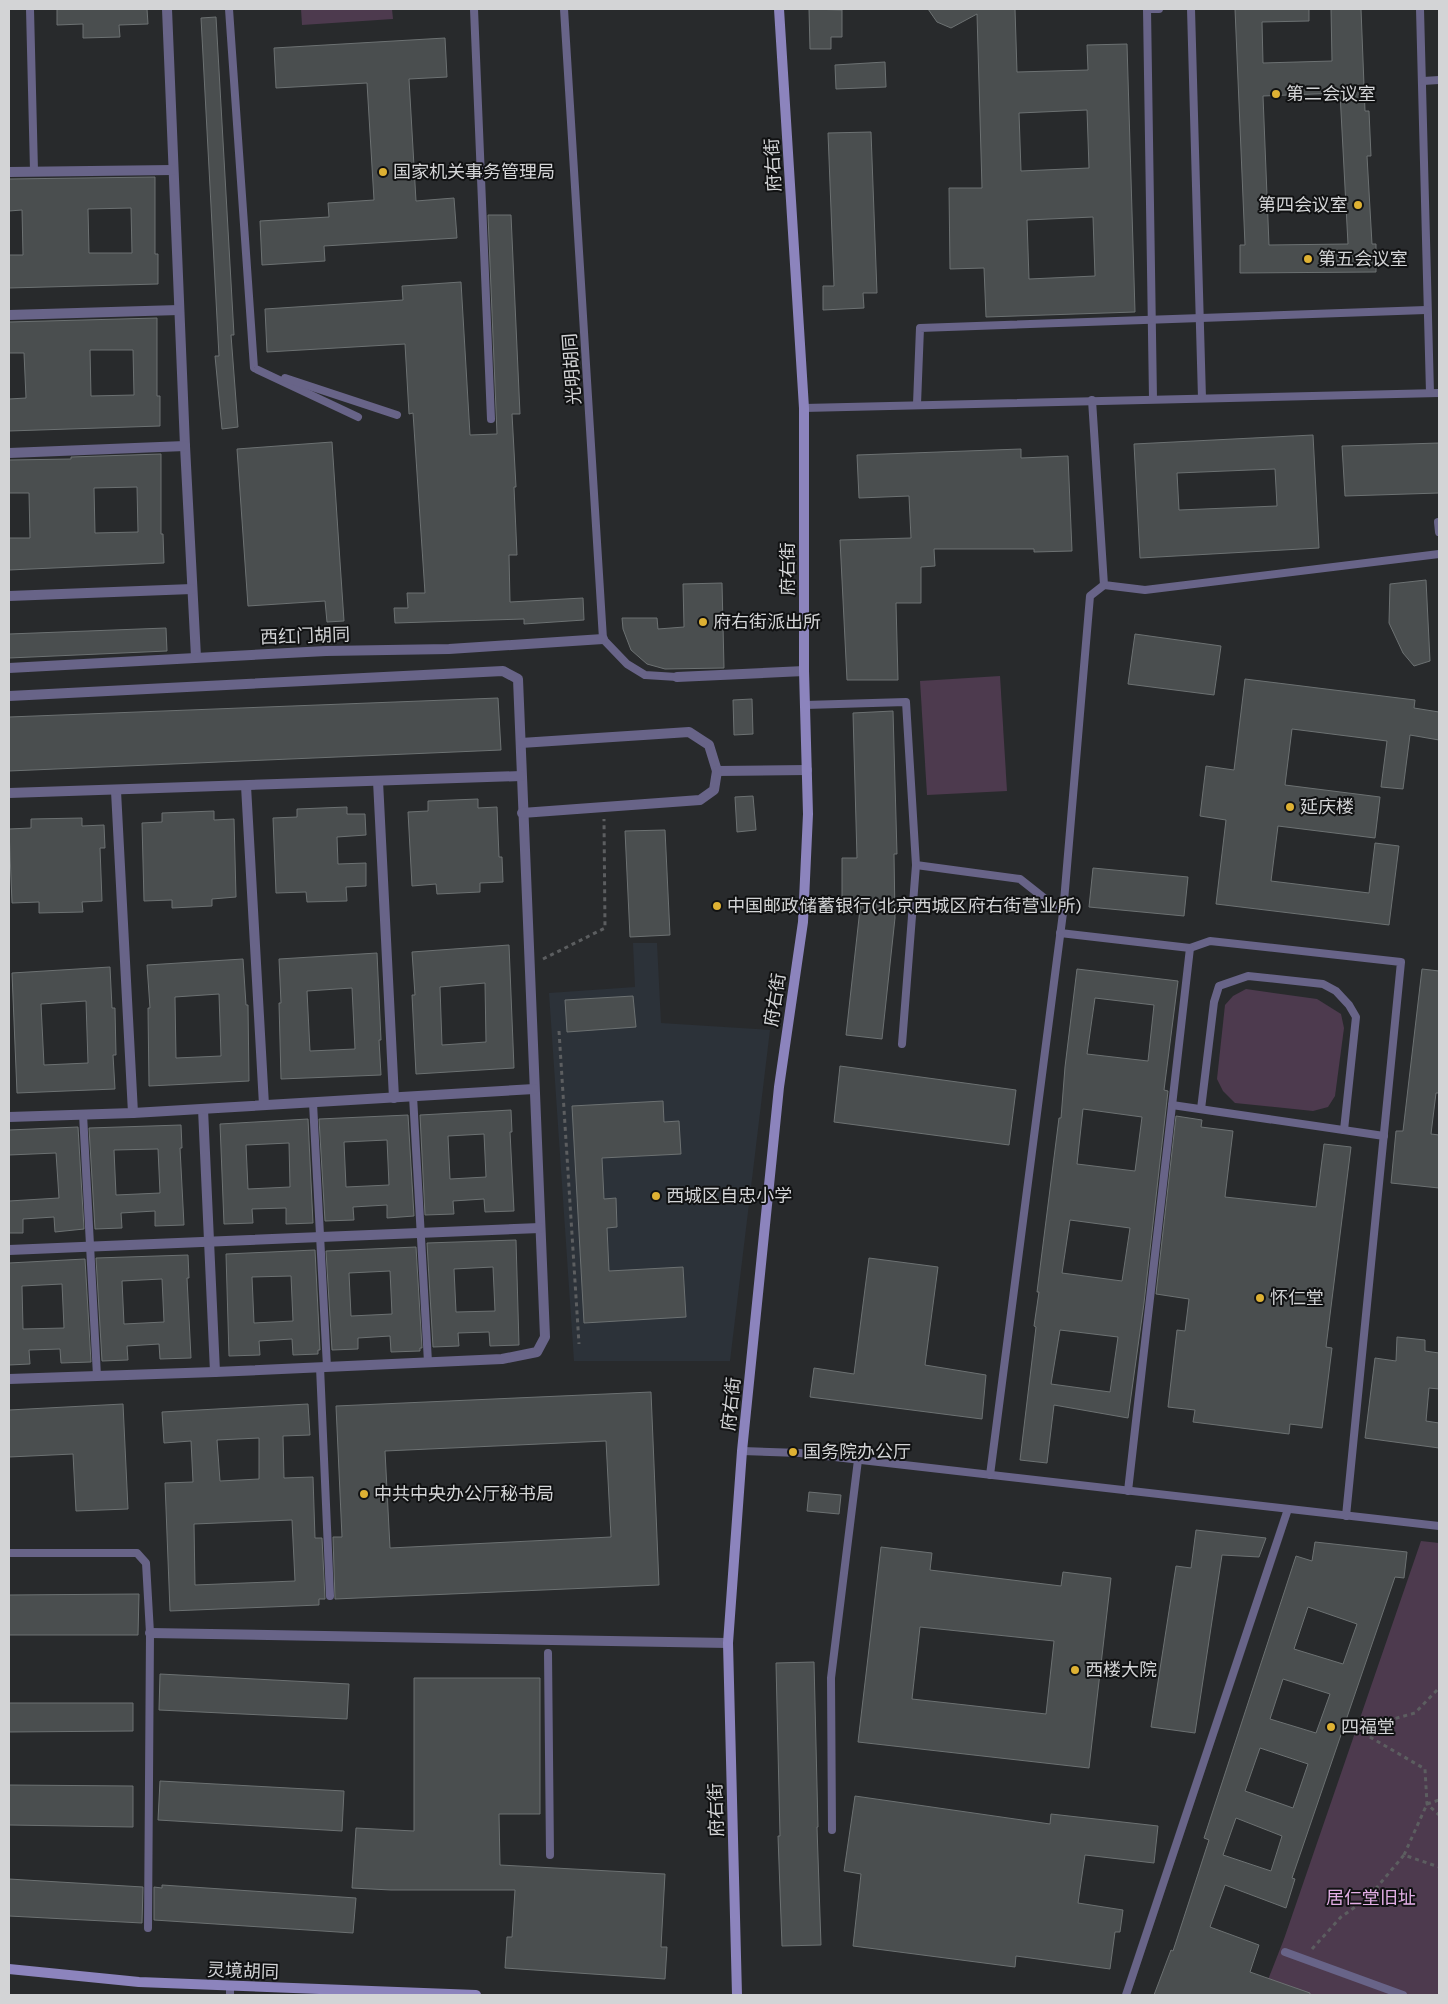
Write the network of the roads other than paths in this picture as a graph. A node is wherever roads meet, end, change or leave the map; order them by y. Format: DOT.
graph roads {
  1 [pos="30,9"];
  2 [pos="167,9"];
  3 [pos="229,9"];
  4 [pos="474,9"];
  5 [pos="564,9"];
  6 [pos="779,9"];
  7 [pos="1147,9"];
  8 [pos="1159,9"];
  9 [pos="1191,9"];
  10 [pos="1420,9"];
  11 [pos="1439,80"];
  12 [pos="1423,81"];
  13 [pos="172,170"];
  14 [pos="34,171"];
  15 [pos="9,172"];
  16 [pos="179,310"];
  17 [pos="1426,310"];
  18 [pos="9,315"];
  19 [pos="1199,318"];
  20 [pos="1152,320"];
  21 [pos="254,368"];
  22 [pos="1430,393"];
  23 [pos="1439,393"];
  24 [pos="1202,398"];
  25 [pos="1153,399"];
  26 [pos="1092,400"];
  27 [pos="917,404"];
  28 [pos="804,408"];
  29 [pos="397,415"];
  30 [pos="358,417"];
  31 [pos="490,419"];
  32 [pos="185,446"];
  33 [pos="9,453"];
  34 [pos="1438,522"];
  35 [pos="1439,532"];
  36 [pos="1439,554"];
  37 [pos="1104,584"];
  38 [pos="192,589"];
  39 [pos="9,596"];
  40 [pos="603,639"];
  41 [pos="196,657"];
  42 [pos="9,668"];
  43 [pos="804,671"];
  44 [pos="677,678"];
  45 [pos="9,696"];
  46 [pos="805,705"];
  47 [pos="521,743"];
  48 [pos="807,770"];
  49 [pos="717,771"];
  50 [pos="521,776"];
  51 [pos="378,781"];
  52 [pos="246,786"];
  53 [pos="116,791"];
  54 [pos="9,794"];
  55 [pos="522,813"];
  56 [pos="916,864"];
  57 [pos="1062,913"];
  58 [pos="1060,933"];
  59 [pos="1190,948"];
  60 [pos="902,1044"];
  61 [pos="534,1089"];
  62 [pos="413,1096"];
  63 [pos="394,1098"];
  64 [pos="313,1102"];
  65 [pos="264,1105"];
  66 [pos="1172,1105"];
  67 [pos="203,1109"];
  68 [pos="1201,1109"];
  69 [pos="133,1113"];
  70 [pos="83,1114"];
  71 [pos="9,1117"];
  72 [pos="1344,1130"];
  73 [pos="1384,1136"];
  74 [pos="540,1228"];
  75 [pos="421,1233"];
  76 [pos="320,1238"];
  77 [pos="209,1242"];
  78 [pos="90,1247"];
  79 [pos="9,1250"];
  80 [pos="428,1362"];
  81 [pos="323,1367"];
  82 [pos="215,1372"];
  83 [pos="97,1376"];
  84 [pos="9,1379"];
  85 [pos="742,1451"];
  86 [pos="858,1460"];
  87 [pos="990,1475"];
  88 [pos="1128,1491"];
  89 [pos="1288,1510"];
  90 [pos="1346,1516"];
  91 [pos="1439,1526"];
  92 [pos="9,1553"];
  93 [pos="330,1596"];
  94 [pos="150,1633"];
  95 [pos="728,1642"];
  96 [pos="548,1653"];
  97 [pos="832,1830"];
  98 [pos="550,1855"];
  99 [pos="148,1928"];
  100 [pos="1285,1952"];
  101 [pos="9,1969"];
  102 [pos="230,1991"];
  103 [pos="476,1995"];
  104 [pos="737,1995"];
  105 [pos="1126,1995"];
  106 [pos="1403,1995"];
  1 -- 14 [label="lane"];
  2 -- 13 [label="street"];
  3 -- 21 [label="lane"];
  4 -- 31 [label="lane"];
  5 -- 40 [label="lane, 光明胡同"];
  6 -- 28 [label="main road, 府右街"];
  7 -- 8 [label="lane"];
  7 -- 20 [label="lane"];
  9 -- 19 [label="lane"];
  10 -- 12 [label="lane"];
  11 -- 12 [label="lane"];
  12 -- 17 [label="lane"];
  13 -- 14 [label="street"];
  13 -- 16 [label="street"];
  14 -- 15 [label="street"];
  16 -- 18 [label="street"];
  16 -- 32 [label="street"];
  17 -- 19 [label="lane"];
  17 -- 22 [label="lane"];
  19 -- 20 [label="lane"];
  19 -- 24 [label="lane"];
  20 -- 25 [label="lane"];
  20 -- 27 [label="lane"];
  21 -- 29 [label="lane"];
  21 -- 30 [label="lane"];
  22 -- 23 [label="lane"];
  22 -- 24 [label="lane"];
  24 -- 25 [label="lane"];
  25 -- 26 [label="lane"];
  26 -- 27 [label="lane"];
  26 -- 37 [label="lane"];
  27 -- 28 [label="lane"];
  28 -- 43 [label="main road, 府右街"];
  32 -- 33 [label="street"];
  32 -- 38 [label="street"];
  34 -- 35 [label="lane"];
  36 -- 37 [label="lane"];
  37 -- 57 [label="lane"];
  38 -- 39 [label="street"];
  38 -- 41 [label="street"];
  40 -- 41 [label="street, 西红门胡同"];
  40 -- 44 [label="lane"];
  41 -- 42 [label="street, 西红门胡同"];
  43 -- 44 [label="street"];
  43 -- 46 [label="main road, 府右街"];
  45 -- 47 [label="street"];
  46 -- 48 [label="main road, 府右街"];
  46 -- 56 [label="lane"];
  47 -- 49 [label="street"];
  47 -- 50 [label="street"];
  48 -- 49 [label="street"];
  48 -- 85 [label="main road, 府右街"];
  49 -- 55 [label="street"];
  50 -- 51 [label="street"];
  50 -- 55 [label="street"];
  51 -- 52 [label="street"];
  51 -- 63 [label="street"];
  52 -- 53 [label="street"];
  52 -- 65 [label="street"];
  53 -- 54 [label="street"];
  53 -- 69 [label="street"];
  55 -- 61 [label="street"];
  56 -- 57 [label="lane"];
  56 -- 60 [label="lane"];
  57 -- 58 [label="lane"];
  58 -- 59 [label="lane"];
  58 -- 87 [label="lane"];
  59 -- 66 [label="lane"];
  59 -- 73 [label="lane"];
  61 -- 62 [label="street"];
  61 -- 74 [label="street"];
  62 -- 63 [label="street"];
  62 -- 75 [label="lane"];
  63 -- 64 [label="street"];
  64 -- 65 [label="street"];
  64 -- 76 [label="lane"];
  65 -- 67 [label="street"];
  66 -- 68 [label="lane"];
  66 -- 88 [label="lane"];
  67 -- 69 [label="street"];
  67 -- 77 [label="street"];
  68 -- 72 [label="lane"];
  68 -- 72 [label="lane"];
  69 -- 70 [label="street"];
  70 -- 71 [label="street"];
  70 -- 78 [label="lane"];
  72 -- 73 [label="lane"];
  73 -- 90 [label="lane"];
  74 -- 75 [label="street"];
  74 -- 80 [label="street"];
  75 -- 76 [label="street"];
  75 -- 80 [label="lane"];
  76 -- 77 [label="street"];
  76 -- 81 [label="lane"];
  77 -- 78 [label="street"];
  77 -- 82 [label="street"];
  78 -- 79 [label="street"];
  78 -- 83 [label="lane"];
  80 -- 81 [label="street"];
  81 -- 82 [label="street"];
  81 -- 93 [label="lane"];
  82 -- 83 [label="street"];
  83 -- 84 [label="street"];
  85 -- 86 [label="lane"];
  85 -- 95 [label="main road, 府右街"];
  86 -- 87 [label="lane"];
  86 -- 97 [label="lane"];
  87 -- 88 [label="lane"];
  88 -- 89 [label="lane"];
  89 -- 90 [label="lane"];
  89 -- 105 [label="lane"];
  90 -- 91 [label="lane"];
  92 -- 94 [label="lane"];
  94 -- 95 [label="street"];
  94 -- 99 [label="lane"];
  95 -- 104 [label="main road, 府右街"];
  96 -- 98 [label="lane"];
  100 -- 106 [label="lane"];
  101 -- 102 [label="main road, 灵境胡同"];
  102 -- 103 [label="main road, 灵境胡同"];
}
